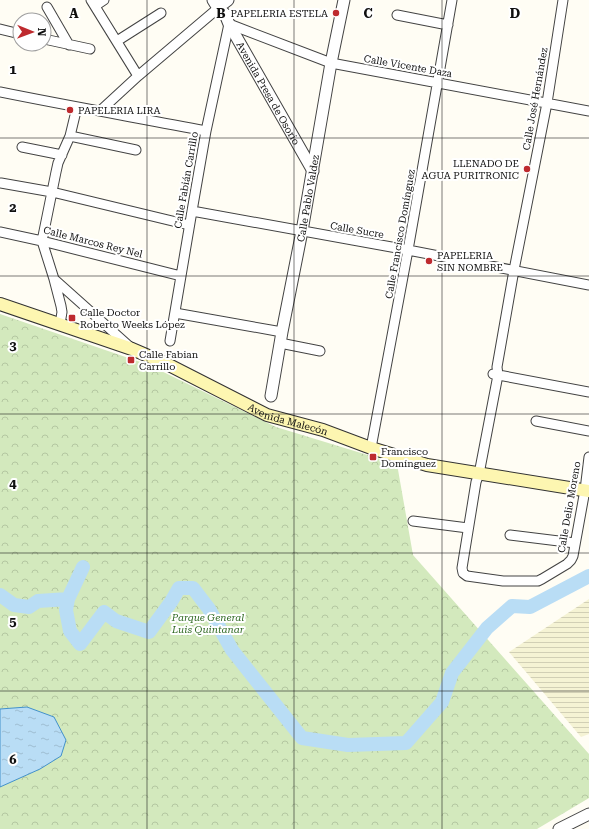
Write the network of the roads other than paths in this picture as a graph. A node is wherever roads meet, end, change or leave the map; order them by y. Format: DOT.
graph roads {
  1 [pos="104,0"];
  2 [pos="344,0"];
  3 [pos="452,0"];
  4 [pos="563,0"];
  5 [pos="93,3"];
  6 [pos="47,7"];
  7 [pos="223,7"];
  8 [pos="161,13"];
  9 [pos="397,15"];
  10 [pos="448,25"];
  11 [pos="0,29"];
  12 [pos="12,32"];
  13 [pos="52,41"];
  14 [pos="117,41"];
  15 [pos="69,45"];
  16 [pos="90,50"];
  17 [pos="331,63"];
  18 [pos="138,76"];
  19 [pos="438,82"];
  20 [pos="0,92"];
  21 [pos="547,102"];
  22 [pos="77,107"];
  23 [pos="100,111"];
  24 [pos="589,111"];
  25 [pos="206,131"];
  26 [pos="70,136"];
  27 [pos="22,146"];
  28 [pos="136,150"];
  29 [pos="62,155"];
  30 [pos="313,171"];
  31 [pos="1,183"];
  32 [pos="52,192"];
  33 [pos="192,211"];
  34 [pos="189,225"];
  35 [pos="302,231"];
  36 [pos="0,232"];
  37 [pos="42,241"];
  38 [pos="408,250"];
  39 [pos="514,270"];
  40 [pos="181,276"];
  41 [pos="54,280"];
  42 [pos="589,285"];
  43 [pos="0,304"];
  44 [pos="175,313"];
  45 [pos="60,324"];
  46 [pos="281,338"];
  47 [pos="170,341"];
  48 [pos="132,349"];
  49 [pos="320,351"];
  50 [pos="496,372"];
  51 [pos="589,392"];
  52 [pos="271,396"];
  53 [pos="536,422"];
  54 [pos="589,431"];
  55 [pos="372,448"];
  56 [pos="589,457"];
  57 [pos="476,476"];
  58 [pos="587,490"];
  59 [pos="413,521"];
  60 [pos="468,528"];
  61 [pos="510,534"];
  62 [pos="575,543"];
  63 [pos="571,560"];
  64 [pos="589,814"];
  65 [pos="559,829"];
  1 -- 5 [label="street"];
  2 -- 17 [label="street, Calle Pablo Valdez"];
  3 -- 10 [label="street, Calle Francisco Domínguez"];
  4 -- 21 [label="street, Calle José Hernández"];
  5 -- 14 [label="street"];
  6 -- 15 [label="street"];
  7 -- 17 [label="street, Calle Vicente Daza"];
  7 -- 18 [label="street"];
  7 -- 25 [label="street, Calle Fabián Carrillo"];
  7 -- 30 [label="street, Avenida Presa de Osorio"];
  8 -- 14 [label="street"];
  9 -- 10 [label="street"];
  10 -- 19 [label="street, Calle Francisco Domínguez"];
  11 -- 12 [label="street"];
  13 -- 15 [label="street"];
  14 -- 18 [label="street"];
  15 -- 16 [label="street"];
  17 -- 19 [label="street, Calle Vicente Daza"];
  17 -- 30 [label="street, Calle Pablo Valdez"];
  18 -- 23 [label="street"];
  19 -- 21 [label="street, Calle Vicente Daza"];
  19 -- 38 [label="street, Calle Francisco Domínguez"];
  20 -- 22 [label="street"];
  21 -- 24 [label="street, Calle Vicente Daza"];
  21 -- 39 [label="street, Calle José Hernández"];
  22 -- 23 [label="street"];
  22 -- 26 [label="street"];
  23 -- 25 [label="street"];
  25 -- 33 [label="street, Calle Fabián Carrillo"];
  26 -- 28 [label="street"];
  26 -- 29 [label="street"];
  27 -- 29 [label="street"];
  29 -- 32 [label="street"];
  30 -- 35 [label="street, Calle Pablo Valdez"];
  31 -- 32 [label="street"];
  32 -- 34 [label="street"];
  32 -- 37 [label="street"];
  33 -- 34 [label="street, Calle Fabián Carrillo"];
  33 -- 35 [label="street, Calle Sucre"];
  34 -- 40 [label="street, Calle Fabián Carrillo"];
  35 -- 38 [label="street, Calle Sucre"];
  35 -- 46 [label="street, Calle Pablo Valdez"];
  36 -- 37 [label="street, Calle Marcos Rey Nel"];
  37 -- 40 [label="street, Calle Marcos Rey Nel"];
  37 -- 41 [label="street"];
  38 -- 39 [label="street, Calle Sucre"];
  38 -- 55 [label="street, Calle Francisco Domínguez"];
  39 -- 42 [label="street, Calle Sucre"];
  39 -- 50 [label="street, Calle José Hernández"];
  40 -- 44 [label="street, Calle Fabián Carrillo"];
  41 -- 45 [label="street"];
  41 -- 48 [label="street"];
  43 -- 45 [label="main road, Avenida Malecón"];
  44 -- 46 [label="street"];
  44 -- 47 [label="street, Calle Fabián Carrillo"];
  45 -- 48 [label="main road, Avenida Malecón"];
  46 -- 49 [label="street"];
  46 -- 52 [label="street, Calle Pablo Valdez"];
  48 -- 55 [label="main road, Avenida Malecón"];
  50 -- 51 [label="street"];
  50 -- 57 [label="street, Calle José Hernández"];
  53 -- 54 [label="street"];
  55 -- 57 [label="main road, Avenida Malecón"];
  56 -- 58 [label="street, Calle Delio Moreno"];
  57 -- 58 [label="main road, Avenida Malecón"];
  57 -- 60 [label="street, Calle José Hernández"];
  58 -- 62 [label="street, Calle Delio Moreno"];
  59 -- 60 [label="street"];
  60 -- 63 [label="street, Calle José Hernández"];
  61 -- 62 [label="street"];
  62 -- 63 [label="street, Calle Delio Moreno"];
  64 -- 65 [label="street"];
}
